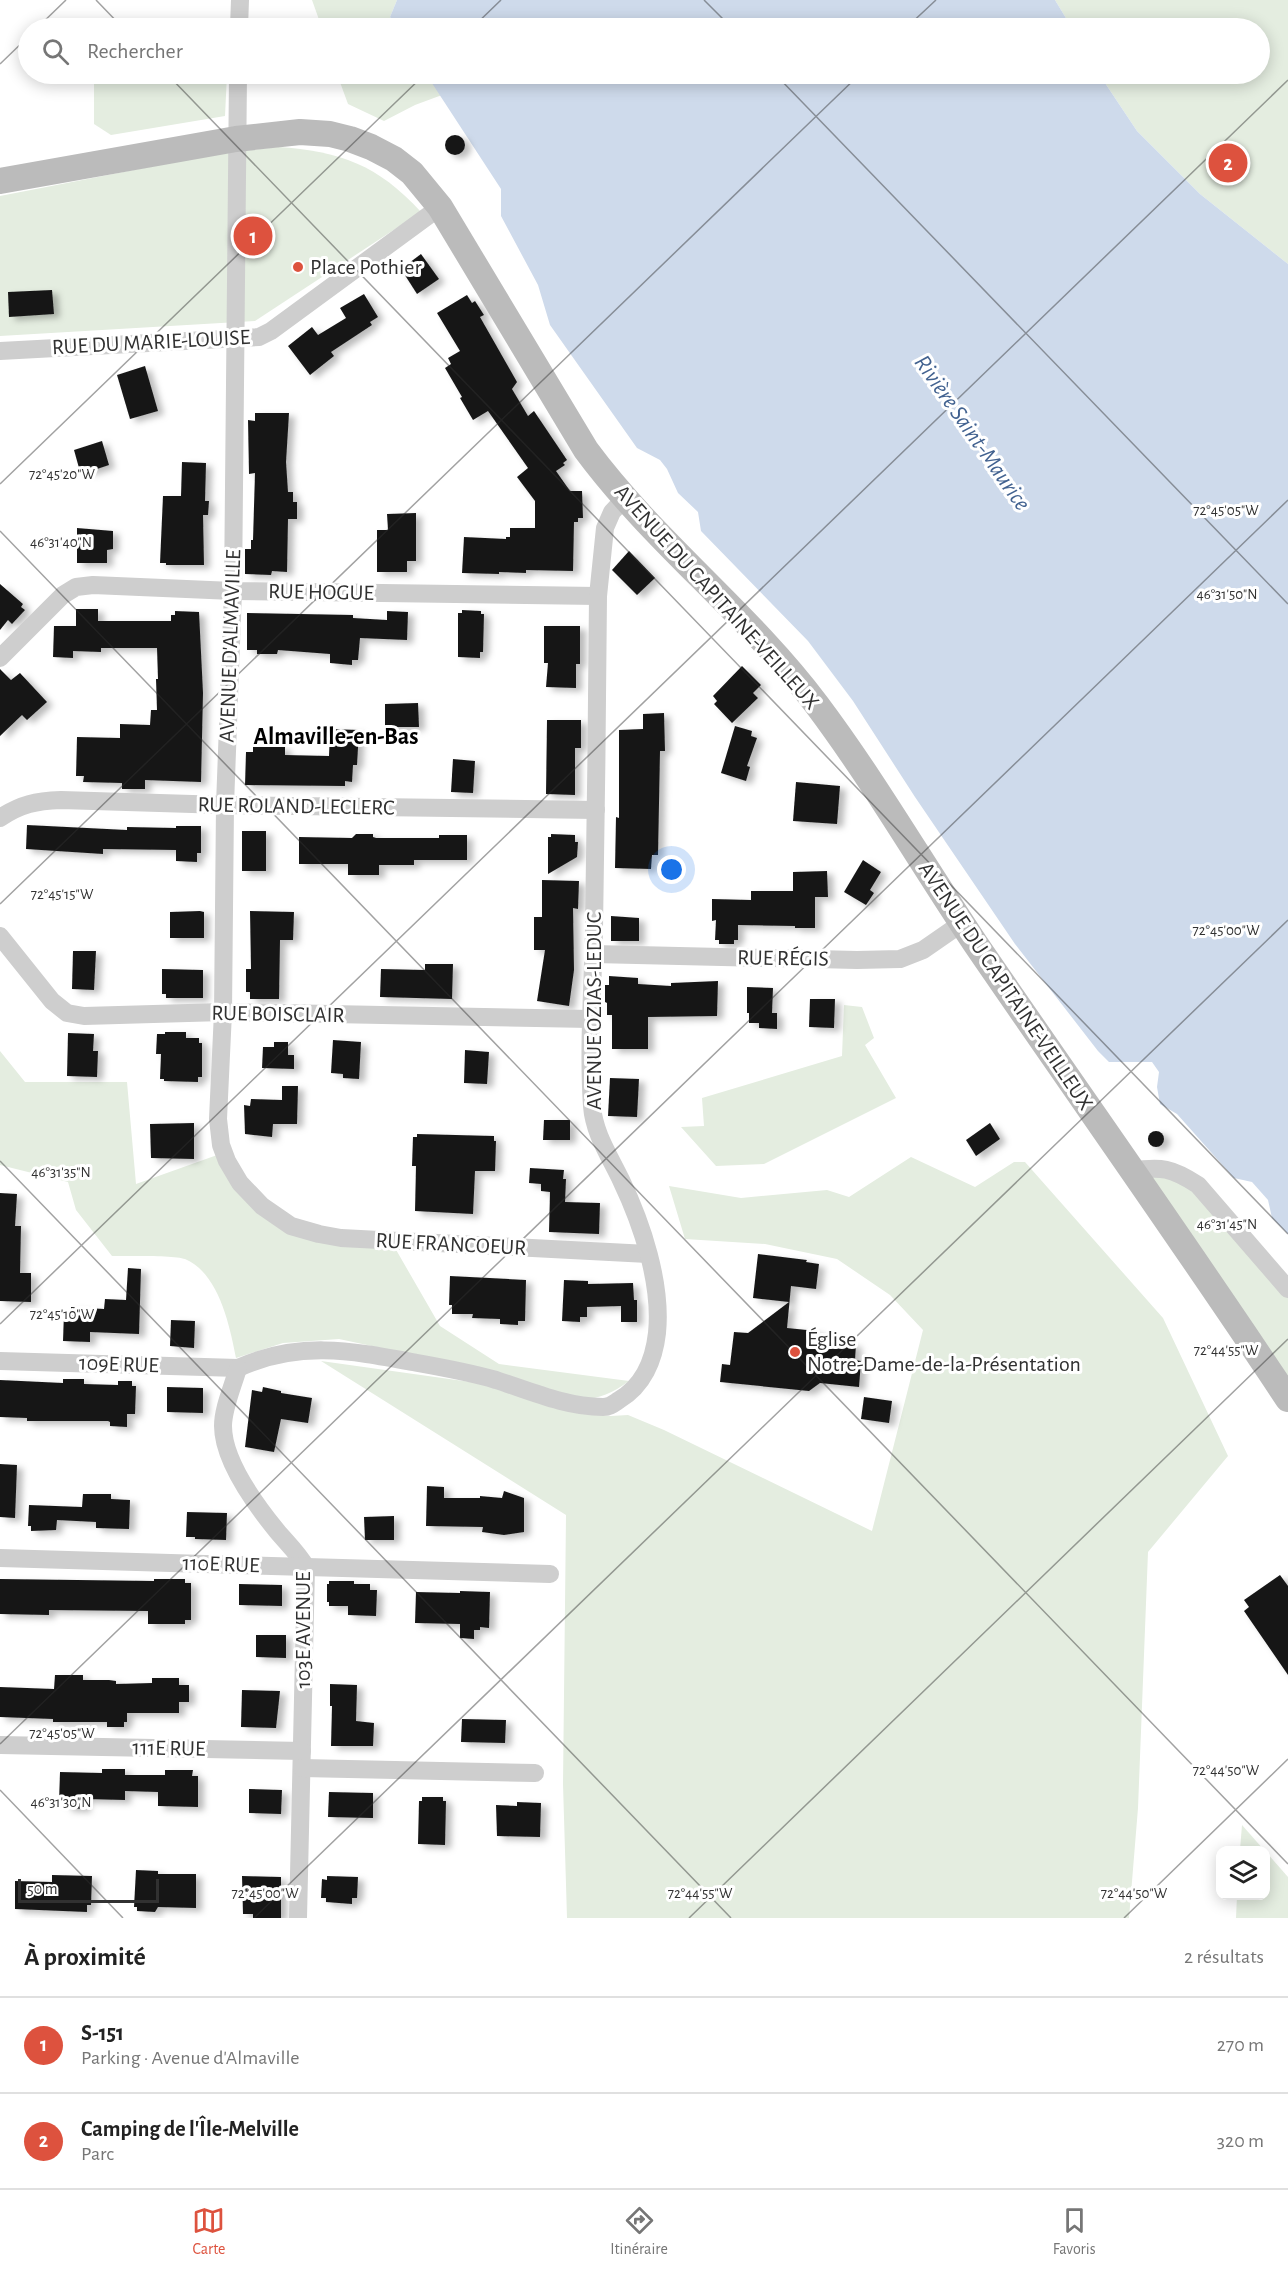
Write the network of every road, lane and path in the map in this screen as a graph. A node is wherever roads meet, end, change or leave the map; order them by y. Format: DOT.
graph roads {
  1 [pos="240,0"];
  2 [pos="239,18"];
  3 [pos="238,84"];
  4 [pos="236,139"];
  5 [pos="0,181"];
  6 [pos="440,207"];
  7 [pos="235,338"];
  8 [pos="0,351"];
  9 [pos="625,498"];
  10 [pos="232,591"];
  11 [pos="598,596"];
  12 [pos="0,658"];
  13 [pos="225,805"];
  14 [pos="596,810"];
  15 [pos="0,818"];
  16 [pos="962,923"];
  17 [pos="0,936"];
  18 [pos="594,954"];
  19 [pos="223,1012"];
  20 [pos="591,1019"];
  21 [pos="1131,1171"];
  22 [pos="262,1206"];
  23 [pos="648,1254"];
  24 [pos="1288,1289"];
  25 [pos="0,1361"];
  26 [pos="238,1368"];
  27 [pos="1288,1399"];
  28 [pos="0,1558"];
  29 [pos="306,1567"];
  30 [pos="550,1574"];
  31 [pos="0,1744"];
  32 [pos="302,1760"];
  33 [pos="536,1773"];
  34 [pos="298,1918"];
  1 -- 2 [label="street"];
  3 -- 4 [label="street, AVENUE D'ALMAVILLE"];
  4 -- 5 [label="street, AVENUE DU CAPITAINE-VEILLEUX"];
  4 -- 6 [label="street, AVENUE DU CAPITAINE-VEILLEUX"];
  4 -- 7 [label="street, AVENUE D'ALMAVILLE"];
  6 -- 7 [label="street, RUE DU MARIE-LOUISE"];
  6 -- 9 [label="street, AVENUE DU CAPITAINE-VEILLEUX"];
  7 -- 8 [label="street, RUE DU MARIE-LOUISE"];
  7 -- 10 [label="street, AVENUE D'ALMAVILLE"];
  9 -- 11 [label="street, AVENUE OZIAS-LEDUC"];
  9 -- 16 [label="street, AVENUE DU CAPITAINE-VEILLEUX"];
  10 -- 11 [label="street, RUE HOGUE"];
  10 -- 12 [label="street, RUE HOGUE"];
  10 -- 13 [label="street, AVENUE D'ALMAVILLE"];
  11 -- 14 [label="street, AVENUE OZIAS-LEDUC"];
  13 -- 14 [label="street, RUE ROLAND-LECLERC"];
  13 -- 15 [label="street, RUE ROLAND-LECLERC"];
  13 -- 19 [label="street, AVENUE D'ALMAVILLE"];
  14 -- 18 [label="street, AVENUE OZIAS-LEDUC"];
  16 -- 18 [label="street, RUE RÉGIS"];
  16 -- 21 [label="street, AVENUE DU CAPITAINE-VEILLEUX"];
  17 -- 19 [label="street, RUE BOISCLAIR"];
  18 -- 20 [label="street, AVENUE OZIAS-LEDUC"];
  19 -- 20 [label="street, RUE BOISCLAIR"];
  19 -- 22 [label="street, AVENUE D'ALMAVILLE"];
  20 -- 23 [label="street, AVENUE OZIAS-LEDUC"];
  21 -- 24 [label="street"];
  21 -- 27 [label="street, AVENUE DU CAPITAINE-VEILLEUX"];
  22 -- 23 [label="street, RUE FRANCOEUR"];
  23 -- 26 [label="street, AVENUE OZIAS-LEDUC"];
  25 -- 26 [label="street, 109E RUE"];
  26 -- 29 [label="street, 103E AVENUE"];
  28 -- 29 [label="street, 110E RUE"];
  29 -- 30 [label="street, 110E RUE"];
  29 -- 32 [label="street, 103E AVENUE"];
  31 -- 32 [label="street, 111E RUE"];
  32 -- 33 [label="street, 111E RUE"];
  32 -- 34 [label="street, 103E AVENUE"];
}
